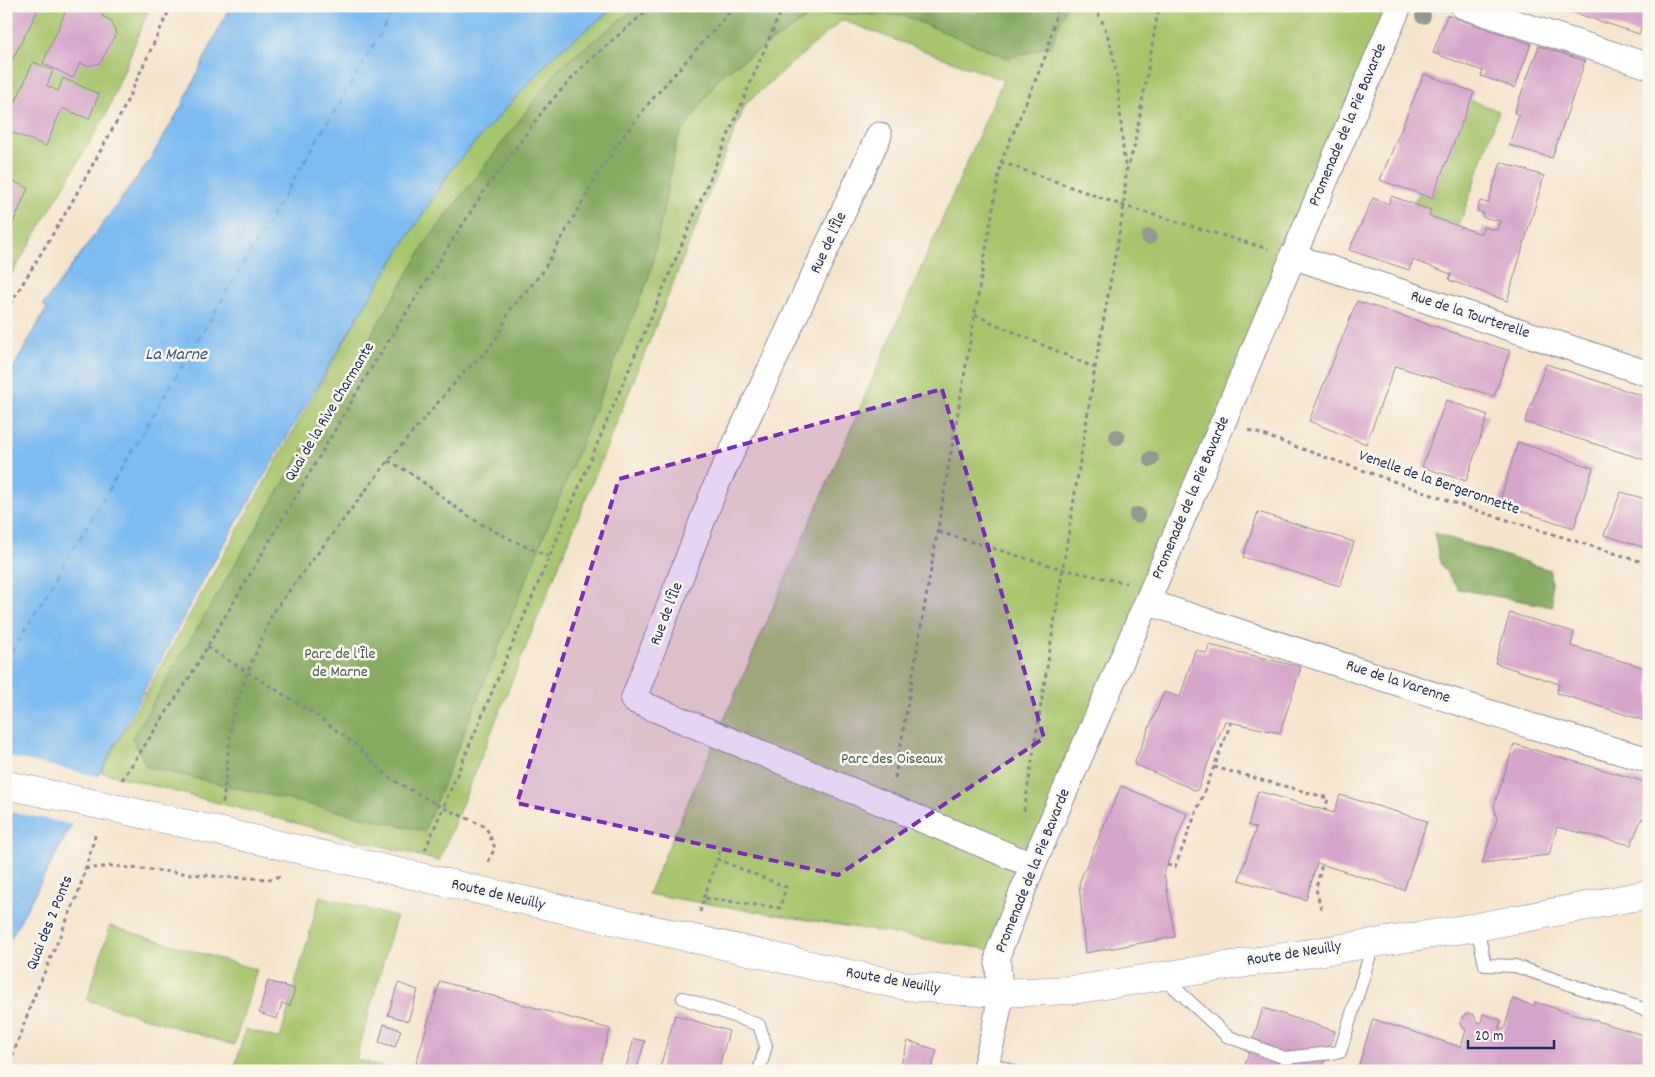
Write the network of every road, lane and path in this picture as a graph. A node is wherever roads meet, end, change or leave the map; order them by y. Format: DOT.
graph roads {
  1 [pos="171,6"];
  2 [pos="652,6"];
  3 [pos="735,6"];
  4 [pos="784,6"];
  5 [pos="1058,6"];
  6 [pos="1094,6"];
  7 [pos="1159,6"];
  8 [pos="1399,6"];
  9 [pos="1463,6"];
  10 [pos="1649,66"];
  11 [pos="879,134"];
  12 [pos="1001,162"];
  13 [pos="1126,172"];
  14 [pos="1124,206"];
  15 [pos="1292,256"];
  16 [pos="6,311"];
  17 [pos="975,315"];
  18 [pos="1094,368"];
  19 [pos="1649,374"];
  20 [pos="1223,420"];
  21 [pos="388,461"];
  22 [pos="939,532"];
  23 [pos="548,556"];
  24 [pos="1649,564"];
  25 [pos="1062,569"];
  26 [pos="1150,595"];
  27 [pos="207,647"];
  28 [pos="248,671"];
  29 [pos="1231,722"];
  30 [pos="1649,760"];
  31 [pos="1213,766"];
  32 [pos="6,785"];
  33 [pos="117,788"];
  34 [pos="224,796"];
  35 [pos="890,806"];
  36 [pos="442,807"];
  37 [pos="1325,811"];
  38 [pos="97,832"];
  39 [pos="425,847"];
  40 [pos="722,847"];
  41 [pos="295,849"];
  42 [pos="717,859"];
  43 [pos="1026,860"];
  44 [pos="1322,864"];
  45 [pos="1167,865"];
  46 [pos="85,869"];
  47 [pos="473,889"];
  48 [pos="1649,894"];
  49 [pos="704,898"];
  50 [pos="1321,909"];
  51 [pos="1477,927"];
  52 [pos="692,939"];
  53 [pos="1374,942"];
  54 [pos="1163,976"];
  55 [pos="1000,993"];
  56 [pos="683,998"];
  57 [pos="1649,1011"];
  58 [pos="985,1066"];
  59 [pos="7,1071"];
  60 [pos="759,1071"];
  61 [pos="1013,1071"];
  1 -- 16 [label="path"];
  2 -- 27 [label="path, Quai de la Rive Charmante"];
  3 -- 21 [label="path"];
  4 -- 23 [label="path"];
  5 -- 12 [label="path"];
  6 -- 13 [label="path"];
  7 -- 13 [label="path"];
  8 -- 15 [label="street, Promenade de la Pie Bavarde"];
  9 -- 10 [label="street"];
  11 -- 35 [label="street, Rue de l'Île"];
  12 -- 14 [label="path"];
  12 -- 17 [label="path"];
  13 -- 14 [label="path"];
  14 -- 15 [label="path"];
  14 -- 18 [label="path"];
  15 -- 19 [label="street, Rue de la Tourterelle"];
  15 -- 20 [label="street, Promenade de la Pie Bavarde"];
  17 -- 18 [label="path"];
  17 -- 22 [label="path"];
  18 -- 25 [label="path"];
  20 -- 24 [label="path, Venelle de la Bergeronnette"];
  20 -- 26 [label="street, Promenade de la Pie Bavarde"];
  21 -- 23 [label="path"];
  21 -- 28 [label="path"];
  22 -- 25 [label="path"];
  22 -- 35 [label="path"];
  23 -- 36 [label="path"];
  25 -- 26 [label="path"];
  25 -- 43 [label="path"];
  26 -- 30 [label="street, Rue de la Varenne"];
  26 -- 43 [label="street, Promenade de la Pie Bavarde"];
  27 -- 28 [label="path"];
  27 -- 33 [label="path, Quai de la Rive Charmante"];
  28 -- 34 [label="path"];
  28 -- 36 [label="path"];
  29 -- 31 [label="path"];
  31 -- 37 [label="path"];
  31 -- 45 [label="path"];
  32 -- 41 [label="main road, Route de Neuilly, bridge"];
  35 -- 43 [label="street, Rue de l'Île"];
  36 -- 39 [label="path"];
  36 -- 47 [label="path"];
  38 -- 46 [label="path"];
  40 -- 42 [label="path"];
  41 -- 46 [label="path"];
  41 -- 47 [label="main road, Route de Neuilly"];
  42 -- 49 [label="path"];
  42 -- 49 [label="path"];
  43 -- 55 [label="street, Promenade de la Pie Bavarde"];
  44 -- 50 [label="path"];
  46 -- 59 [label="path, Quai des 2 Ponts"];
  47 -- 52 [label="main road, Route de Neuilly"];
  48 -- 51 [label="main road, Route de Neuilly"];
  49 -- 52 [label="path"];
  51 -- 53 [label="main road, Route de Neuilly"];
  51 -- 57 [label="lane"];
  52 -- 55 [label="main road, Route de Neuilly"];
  53 -- 54 [label="main road, Route de Neuilly"];
  53 -- 54 [label="lane"];
  54 -- 55 [label="main road, Route de Neuilly"];
  55 -- 58 [label="street, Promenade de la Pie Bavarde"];
  56 -- 60 [label="lane"];
  58 -- 61 [label="lane"];
}
